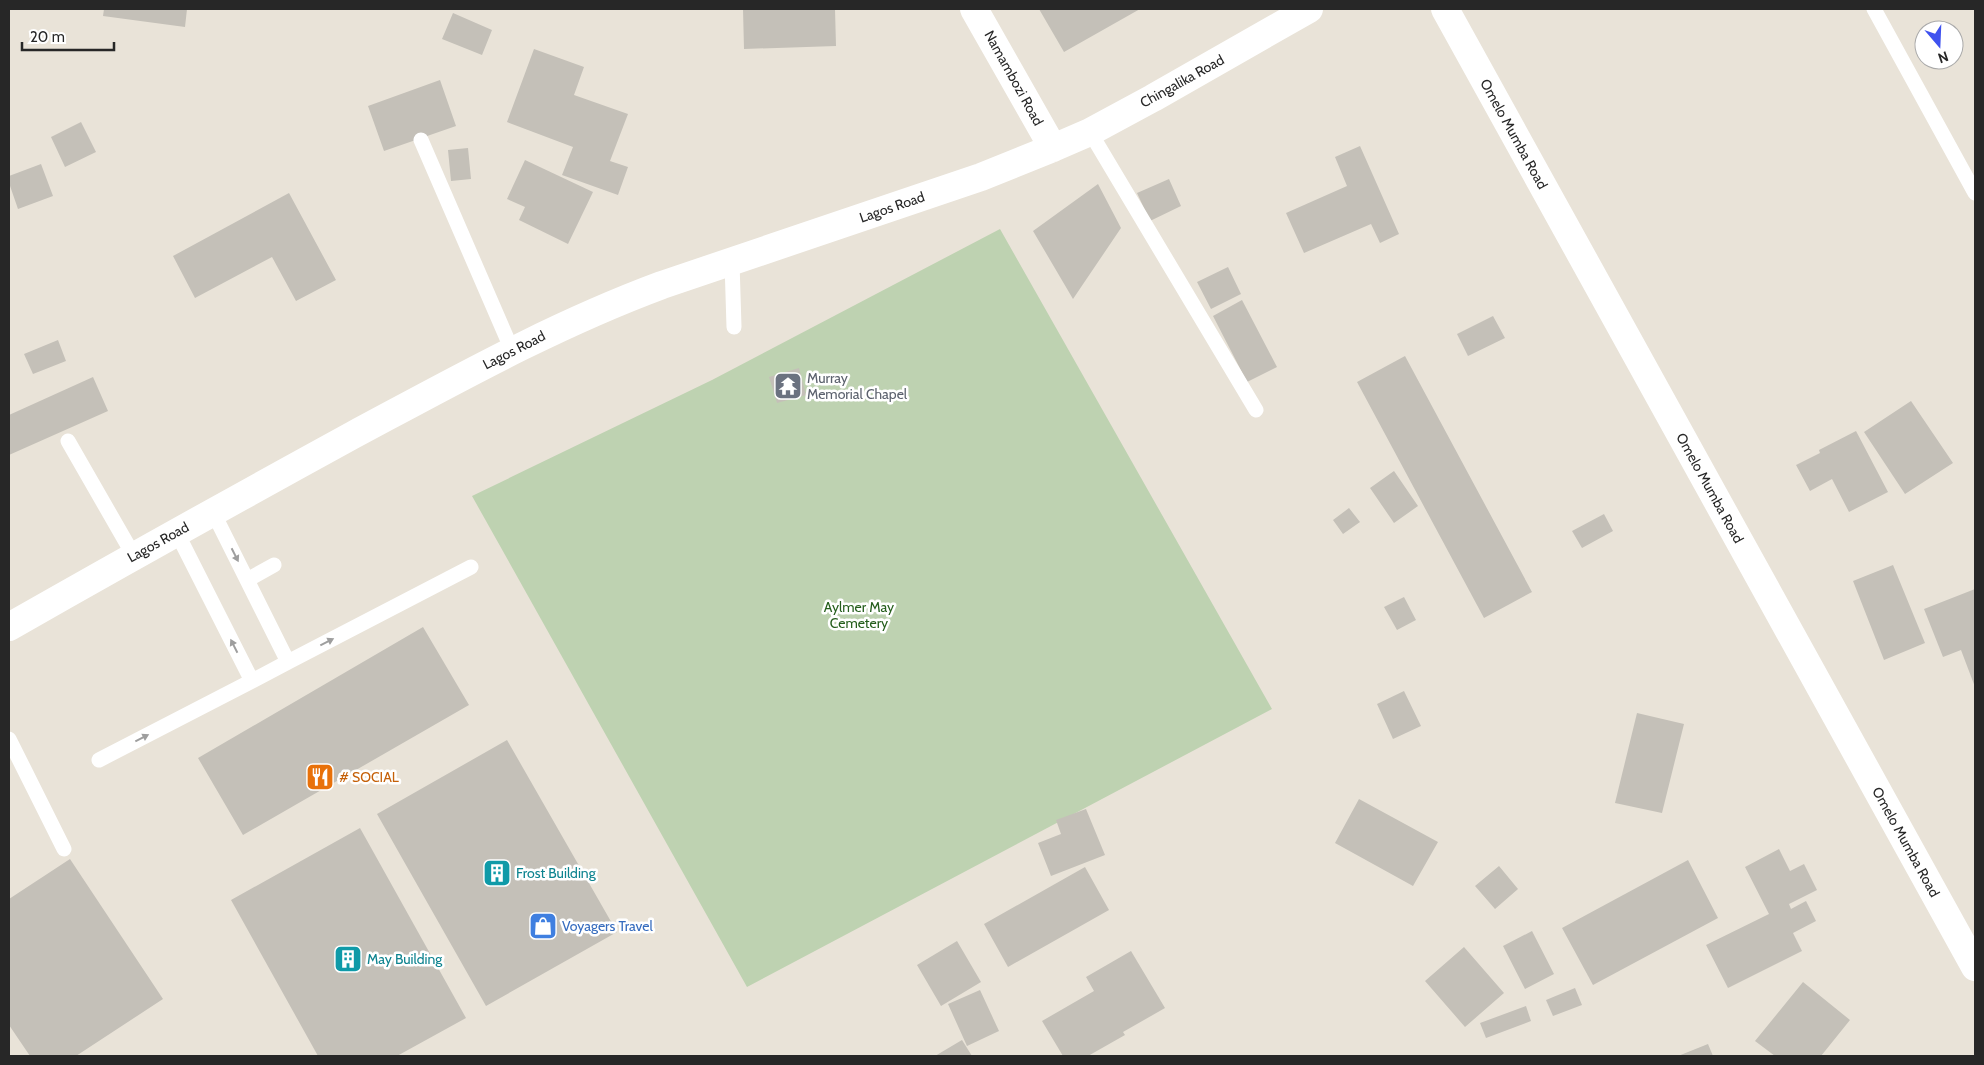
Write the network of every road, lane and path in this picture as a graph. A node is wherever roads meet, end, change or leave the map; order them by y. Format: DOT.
graph roads {
  1 [pos="974,9"];
  2 [pos="1309,9"];
  3 [pos="1445,9"];
  4 [pos="1874,9"];
  5 [pos="1090,132"];
  6 [pos="421,140"];
  7 [pos="1053,148"];
  8 [pos="1975,193"];
  9 [pos="732,262"];
  10 [pos="734,327"];
  11 [pos="512,350"];
  12 [pos="1256,410"];
  13 [pos="68,441"];
  14 [pos="213,512"];
  15 [pos="176,531"];
  16 [pos="134,556"];
  17 [pos="274,565"];
  18 [pos="471,567"];
  19 [pos="247,580"];
  20 [pos="9,627"];
  21 [pos="288,662"];
  22 [pos="252,680"];
  23 [pos="9,739"];
  24 [pos="99,760"];
  25 [pos="64,849"];
  26 [pos="1975,967"];
  1 -- 7 [label="street, Namambozi Road"];
  2 -- 5 [label="street, Chingalika Road"];
  3 -- 26 [label="street, Omelo Mumba Road"];
  4 -- 8 [label="lane"];
  5 -- 7 [label="street, Chingalika Road"];
  5 -- 12 [label="lane"];
  6 -- 11 [label="lane"];
  7 -- 9 [label="street, Lagos Road"];
  9 -- 10 [label="lane"];
  9 -- 11 [label="street, Lagos Road"];
  11 -- 14 [label="street, Lagos Road"];
  13 -- 16 [label="lane"];
  14 -- 15 [label="street, Lagos Road"];
  14 -- 19 [label="lane, one-way"];
  15 -- 16 [label="street, Lagos Road"];
  22 -- 15 [label="lane, one-way"];
  16 -- 20 [label="street, Lagos Road"];
  17 -- 19 [label="lane"];
  21 -- 18 [label="lane, one-way"];
  19 -- 21 [label="lane"];
  21 -- 22 [label="lane"];
  24 -- 22 [label="lane, one-way"];
  23 -- 25 [label="lane"];
}
